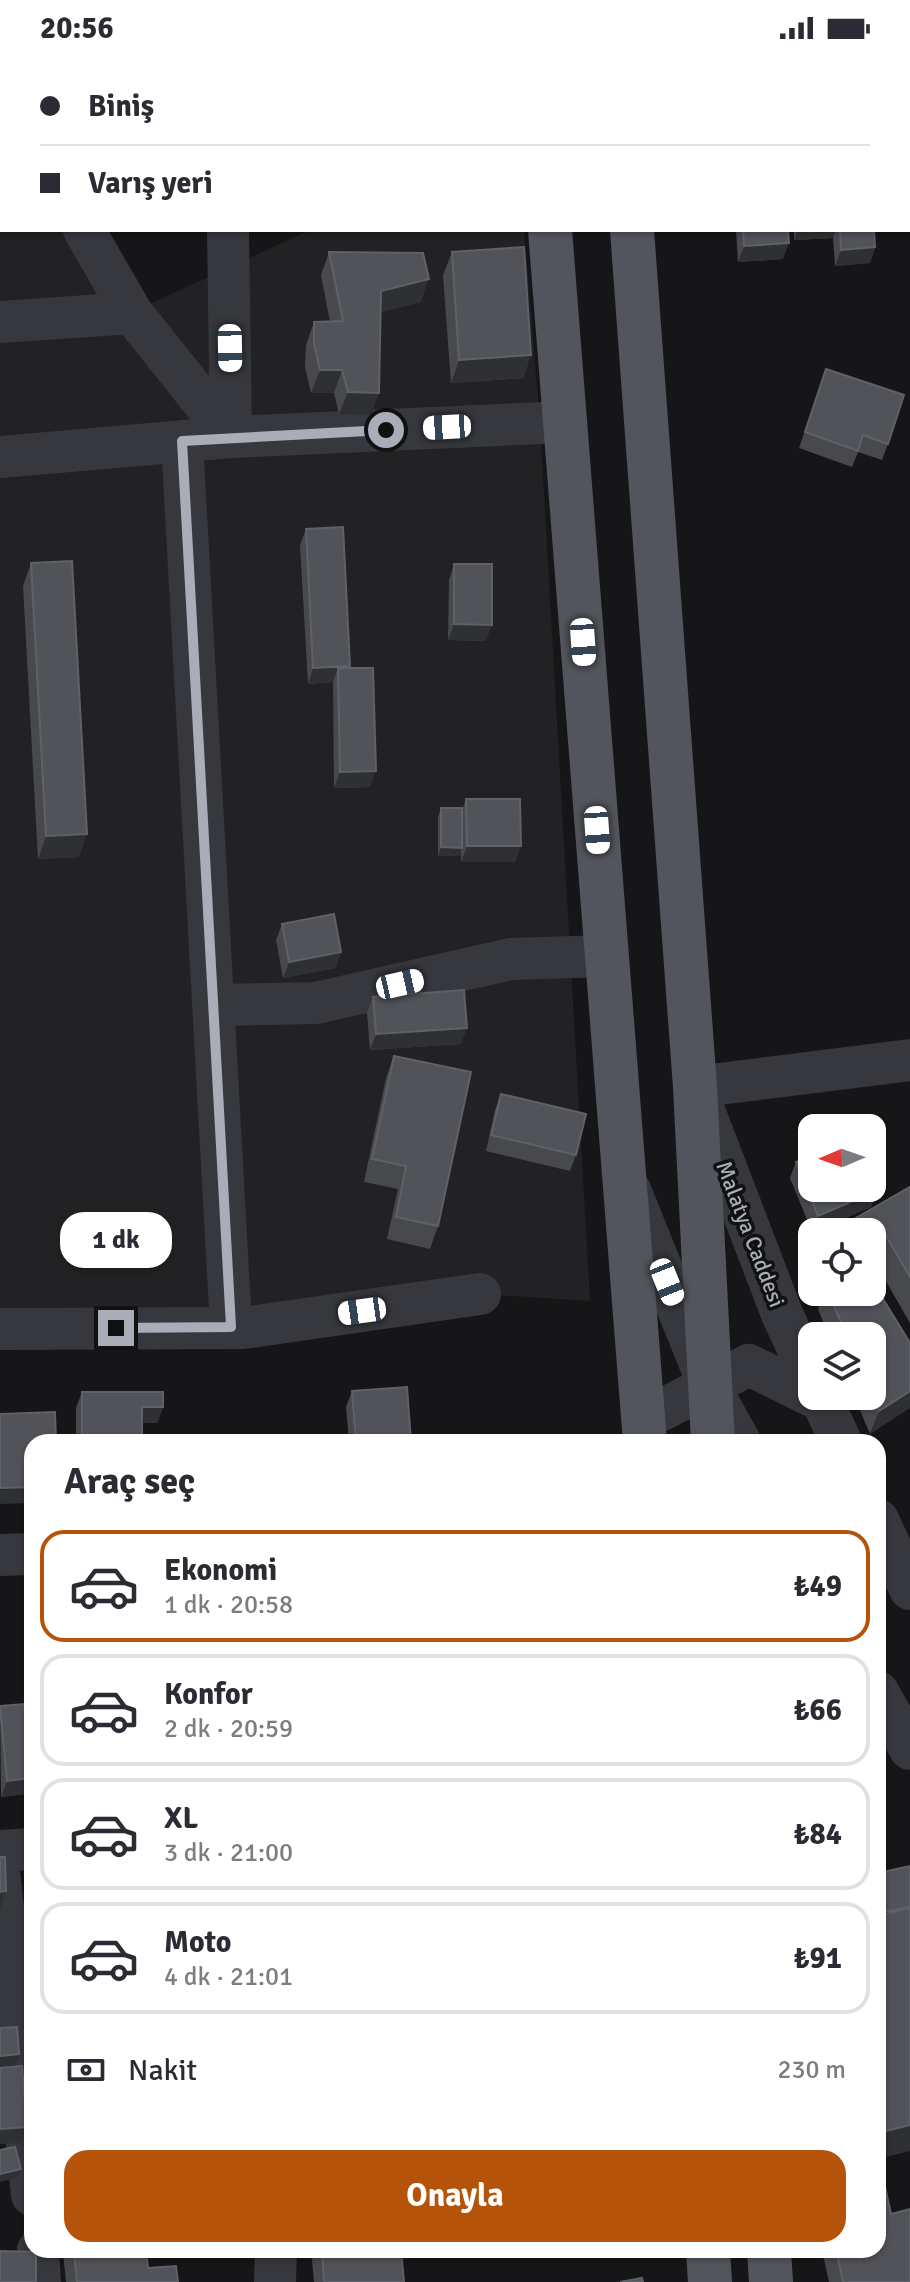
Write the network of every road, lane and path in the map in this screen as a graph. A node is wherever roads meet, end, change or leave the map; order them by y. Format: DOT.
graph roads {
  1 [pos="85,232"];
  2 [pos="228,232"];
  3 [pos="550,232"];
  4 [pos="632,232"];
  5 [pos="132,313"];
  6 [pos="0,322"];
  7 [pos="566,422"];
  8 [pos="231,437"];
  9 [pos="182,441"];
  10 [pos="0,457"];
  11 [pos="607,956"];
  12 [pos="215,1005"];
  13 [pos="910,1060"];
  14 [pos="695,1087"];
  15 [pos="625,1177"];
  16 [pos="480,1294"];
  17 [pos="231,1327"];
  18 [pos="0,1329"];
  19 [pos="798,1349"];
  20 [pos="798,1384"];
  21 [pos="709,1386"];
  22 [pos="826,1410"];
  23 [pos="644,1430"];
  24 [pos="712,1434"];
  25 [pos="736,1434"];
  26 [pos="837,1434"];
  27 [pos="886,1537"];
  28 [pos="24,1554"];
  29 [pos="0,1555"];
  30 [pos="910,1589"];
  31 [pos="886,1706"];
  32 [pos="910,1749"];
  33 [pos="24,1850"];
  34 [pos="0,1851"];
  35 [pos="0,1879"];
  36 [pos="24,2116"];
  37 [pos="38,2258"];
  38 [pos="276,2258"];
  39 [pos="708,2258"];
  40 [pos="770,2258"];
  41 [pos="40,2282"];
  42 [pos="275,2282"];
  43 [pos="710,2282"];
  44 [pos="771,2282"];
  1 -- 5 [label="street"];
  2 -- 8 [label="street"];
  3 -- 7 [label="main road"];
  4 -- 14 [label="main road"];
  5 -- 6 [label="street"];
  5 -- 8 [label="street"];
  7 -- 8 [label="street"];
  7 -- 11 [label="main road"];
  8 -- 9 [label="street"];
  9 -- 10 [label="street"];
  9 -- 12 [label="street"];
  11 -- 12 [label="street"];
  11 -- 15 [label="main road"];
  12 -- 17 [label="street"];
  13 -- 14 [label="street"];
  14 -- 19 [label="street, Malatya Caddesi"];
  14 -- 21 [label="main road"];
  15 -- 21 [label="street"];
  15 -- 23 [label="main road"];
  16 -- 17 [label="street"];
  17 -- 18 [label="street"];
  20 -- 21 [label="street"];
  21 -- 23 [label="street"];
  21 -- 24 [label="main road"];
  21 -- 25 [label="street"];
  22 -- 26 [label="street, Malatya Caddesi"];
  27 -- 30 [label="street"];
  28 -- 29 [label="street"];
  31 -- 32 [label="street"];
  33 -- 34 [label="street"];
  35 -- 36 [label="street"];
  37 -- 41 [label="street"];
  38 -- 42 [label="street"];
  39 -- 43 [label="main road"];
  40 -- 44 [label="main road"];
}
